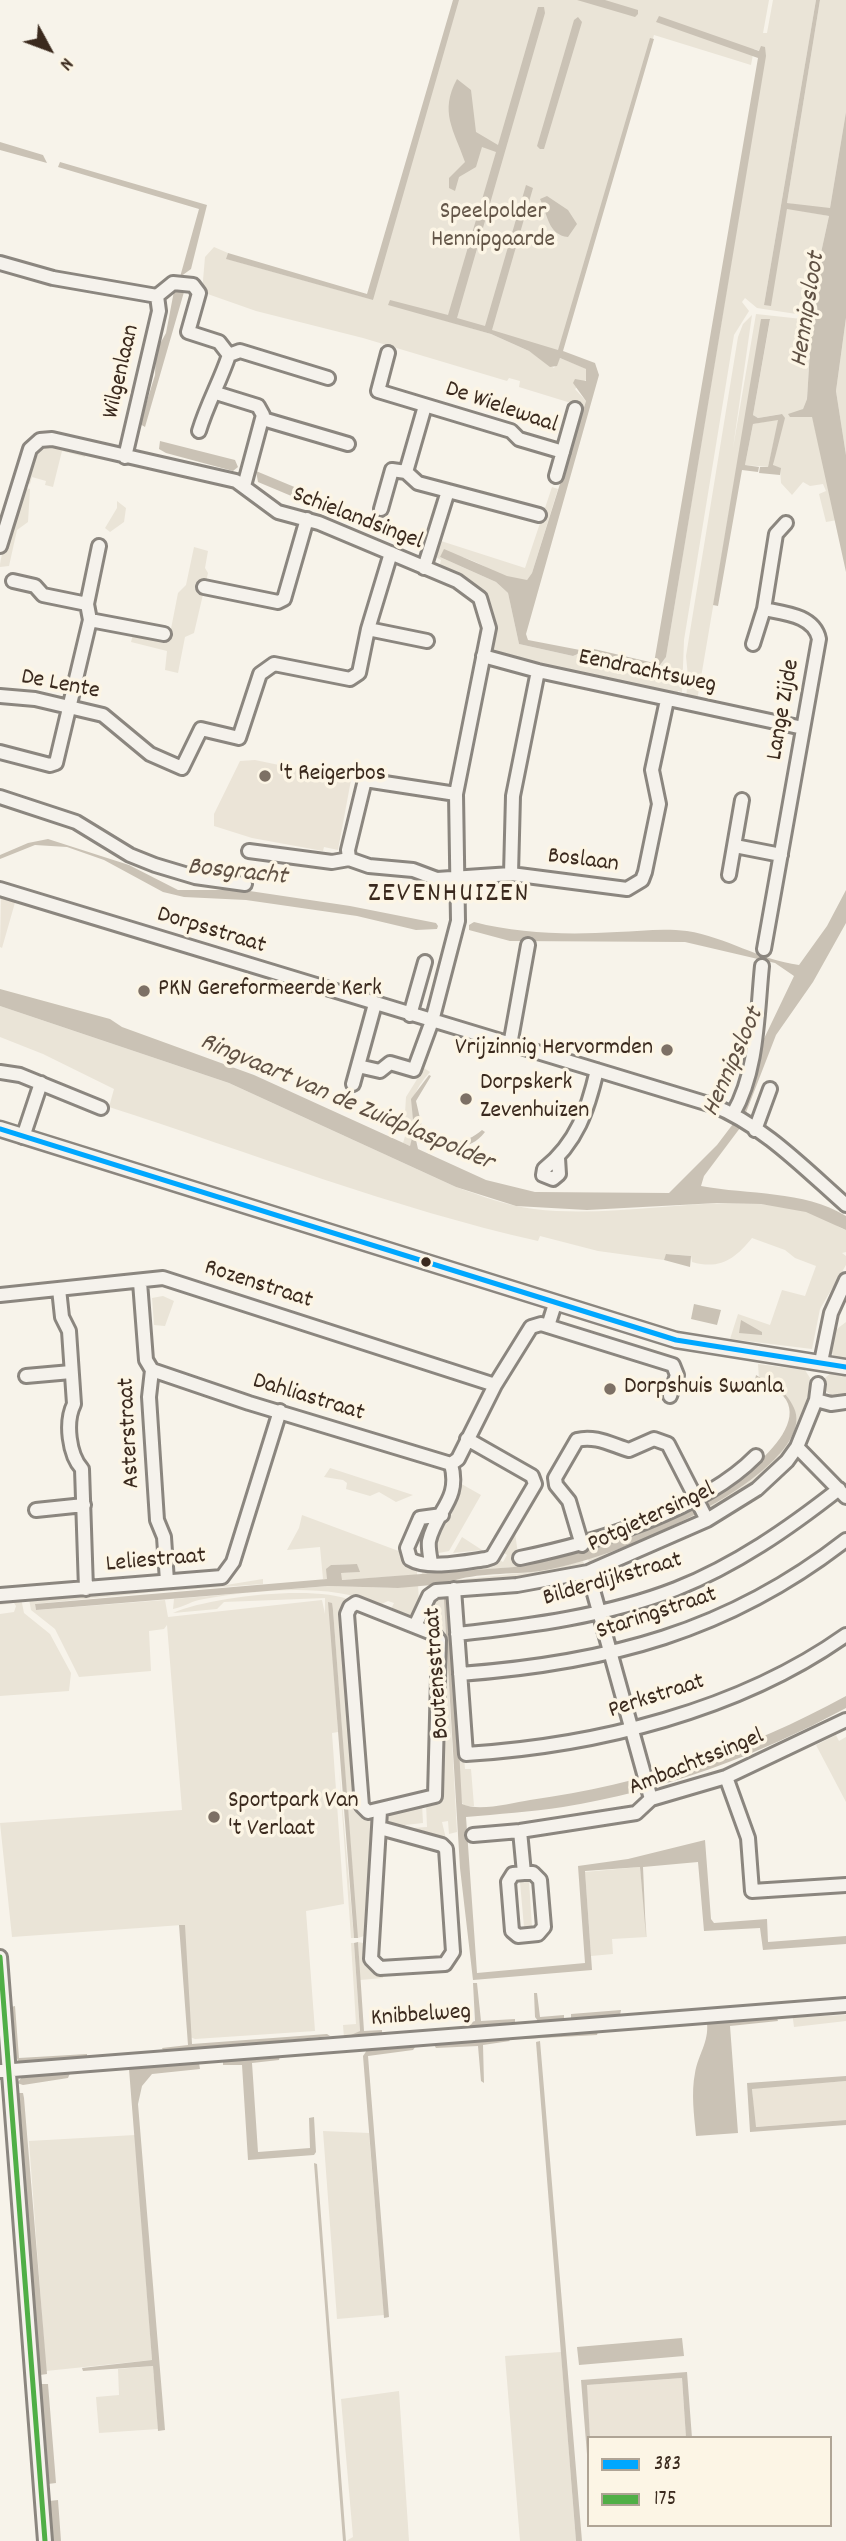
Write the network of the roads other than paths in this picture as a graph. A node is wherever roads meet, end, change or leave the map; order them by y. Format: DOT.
graph roads {
  1 [pos="0,263"];
  2 [pos="157,296"];
  3 [pos="388,353"];
  4 [pos="229,355"];
  5 [pos="328,378"];
  6 [pos="216,393"];
  7 [pos="425,406"];
  8 [pos="575,409"];
  9 [pos="263,419"];
  10 [pos="199,431"];
  11 [pos="348,444"];
  12 [pos="563,452"];
  13 [pos="125,457"];
  14 [pos="405,472"];
  15 [pos="556,476"];
  16 [pos="244,486"];
  17 [pos="448,491"];
  18 [pos="381,509"];
  19 [pos="539,515"];
  20 [pos="307,519"];
  21 [pos="786,523"];
  22 [pos="0,546"];
  23 [pos="99,546"];
  24 [pos="390,554"];
  25 [pos="424,568"];
  26 [pos="13,581"];
  27 [pos="204,586"];
  28 [pos="86,604"];
  29 [pos="764,609"];
  30 [pos="90,620"];
  31 [pos="368,629"];
  32 [pos="164,634"];
  33 [pos="427,641"];
  34 [pos="753,644"];
  35 [pos="483,656"];
  36 [pos="538,671"];
  37 [pos="0,696"];
  38 [pos="667,700"];
  39 [pos="71,708"];
  40 [pos="803,728"];
  41 [pos="0,752"];
  42 [pos="456,794"];
  43 [pos="0,797"];
  44 [pos="742,800"];
  45 [pos="735,846"];
  46 [pos="249,850"];
  47 [pos="781,855"];
  48 [pos="349,859"];
  49 [pos="512,874"];
  50 [pos="729,875"];
  51 [pos="459,879"];
  52 [pos="245,884"];
  53 [pos="0,889"];
  54 [pos="528,945"];
  55 [pos="764,949"];
  56 [pos="425,962"];
  57 [pos="762,966"];
  58 [pos="375,1004"];
  59 [pos="410,1015"];
  60 [pos="432,1021"];
  61 [pos="510,1045"];
  62 [pos="358,1066"];
  63 [pos="597,1070"];
  64 [pos="0,1072"];
  65 [pos="41,1083"];
  66 [pos="353,1084"];
  67 [pos="770,1089"];
  68 [pos="101,1108"];
  69 [pos="733,1114"];
  70 [pos="751,1126"];
  71 [pos="0,1129"];
  72 [pos="23,1137"];
  73 [pos="558,1158"];
  74 [pos="846,1205"];
  75 [pos="846,1280"];
  76 [pos="140,1282"];
  77 [pos="59,1289"];
  78 [pos="0,1295"];
  79 [pos="555,1304"];
  80 [pos="548,1326"];
  81 [pos="821,1362"];
  82 [pos="846,1367"];
  83 [pos="152,1370"];
  84 [pos="71,1372"];
  85 [pos="26,1376"];
  86 [pos="818,1384"];
  87 [pos="495,1385"];
  88 [pos="670,1396"];
  89 [pos="816,1400"];
  90 [pos="846,1402"];
  91 [pos="280,1411"];
  92 [pos="467,1438"];
  93 [pos="797,1447"];
  94 [pos="756,1456"];
  95 [pos="451,1464"];
  96 [pos="842,1493"];
  97 [pos="695,1497"];
  98 [pos="84,1505"];
  99 [pos="37,1510"];
  100 [pos="442,1515"];
  101 [pos="707,1520"];
  102 [pos="846,1540"];
  103 [pos="582,1545"];
  104 [pos="520,1558"];
  105 [pos="430,1563"];
  106 [pos="588,1572"];
  107 [pos="167,1581"];
  108 [pos="86,1589"];
  109 [pos="447,1590"];
  110 [pos="0,1595"];
  111 [pos="599,1611"];
  112 [pos="415,1626"];
  113 [pos="457,1634"];
  114 [pos="846,1635"];
  115 [pos="612,1654"];
  116 [pos="460,1674"];
  117 [pos="846,1720"];
  118 [pos="632,1729"];
  119 [pos="466,1754"];
  120 [pos="726,1777"];
  121 [pos="651,1799"];
  122 [pos="380,1811"];
  123 [pos="380,1828"];
  124 [pos="520,1831"];
  125 [pos="472,1835"];
  126 [pos="524,1873"];
  127 [pos="846,1885"];
  128 [pos="0,1957"];
  129 [pos="846,2005"];
  130 [pos="4,2071"];
  131 [pos="45,2541"];
  1 -- 2 [label="street, Wilgenlaan"];
  2 -- 4 [label="street, Wilgenlaan"];
  2 -- 13 [label="street, Wilgenlaan"];
  3 -- 7 [label="street, De Wielewaal"];
  4 -- 5 [label="street"];
  4 -- 6 [label="street"];
  6 -- 9 [label="street"];
  6 -- 10 [label="street"];
  7 -- 12 [label="street, De Wielewaal"];
  7 -- 14 [label="street, De Wielewaal"];
  8 -- 12 [label="street, De Wielewaal"];
  9 -- 11 [label="street"];
  9 -- 16 [label="street"];
  12 -- 15 [label="street, De Wielewaal"];
  13 -- 16 [label="street, Schielandsingel"];
  13 -- 22 [label="street, Schielandsingel"];
  14 -- 17 [label="street"];
  14 -- 18 [label="street, De Wielewaal"];
  16 -- 20 [label="street, Schielandsingel"];
  17 -- 19 [label="street"];
  17 -- 25 [label="street"];
  20 -- 24 [label="street, Schielandsingel"];
  20 -- 27 [label="street"];
  21 -- 29 [label="street"];
  23 -- 28 [label="street"];
  24 -- 25 [label="street, Schielandsingel"];
  24 -- 31 [label="street"];
  25 -- 35 [label="street, Schielandsingel"];
  26 -- 28 [label="street"];
  28 -- 30 [label="street"];
  29 -- 34 [label="street"];
  29 -- 40 [label="street, Lange Zijde"];
  30 -- 32 [label="street"];
  30 -- 39 [label="street"];
  31 -- 33 [label="street"];
  31 -- 39 [label="street, De Lente"];
  35 -- 36 [label="street, Eendrachtsweg"];
  35 -- 42 [label="street, Schielandsingel"];
  36 -- 38 [label="street, Eendrachtsweg"];
  36 -- 49 [label="street"];
  37 -- 39 [label="street, De Lente"];
  38 -- 40 [label="street, Eendrachtsweg"];
  38 -- 49 [label="street, Boslaan"];
  39 -- 41 [label="street"];
  40 -- 47 [label="street, Lange Zijde"];
  42 -- 48 [label="street"];
  42 -- 51 [label="street, Schielandsingel"];
  43 -- 52 [label="street"];
  44 -- 45 [label="street"];
  45 -- 47 [label="street"];
  45 -- 50 [label="street"];
  46 -- 48 [label="street, Boslaan"];
  47 -- 55 [label="street, Lange Zijde"];
  48 -- 51 [label="street, Boslaan"];
  49 -- 51 [label="street, Boslaan"];
  51 -- 60 [label="street, Schielandsingel"];
  53 -- 58 [label="street, Dorpsstraat"];
  54 -- 61 [label="street"];
  56 -- 59 [label="street"];
  57 -- 69 [label="street"];
  58 -- 59 [label="street, Dorpsstraat"];
  58 -- 62 [label="street"];
  59 -- 60 [label="street, Dorpsstraat"];
  60 -- 61 [label="street, Dorpsstraat"];
  60 -- 62 [label="street"];
  61 -- 63 [label="street, Dorpsstraat"];
  62 -- 66 [label="street"];
  63 -- 69 [label="street, Dorpsstraat"];
  63 -- 73 [label="street"];
  64 -- 65 [label="street"];
  65 -- 68 [label="street"];
  65 -- 72 [label="street"];
  67 -- 70 [label="street"];
  69 -- 70 [label="street, Dorpsstraat"];
  70 -- 74 [label="street, Dorpsstraat"];
  71 -- 72 [label="main road"];
  72 -- 79 [label="main road"];
  75 -- 81 [label="street"];
  76 -- 77 [label="street, Rozenstraat"];
  76 -- 83 [label="street, Asterstraat"];
  76 -- 87 [label="street, Rozenstraat"];
  77 -- 78 [label="street, Rozenstraat"];
  77 -- 84 [label="street"];
  79 -- 80 [label="street"];
  79 -- 81 [label="main road"];
  80 -- 87 [label="street"];
  80 -- 88 [label="street"];
  81 -- 82 [label="main road"];
  83 -- 91 [label="street, Dahliastraat"];
  83 -- 107 [label="street, Asterstraat"];
  84 -- 85 [label="street"];
  84 -- 98 [label="street"];
  86 -- 89 [label="street, Potgietersingel"];
  87 -- 92 [label="street"];
  89 -- 90 [label="street"];
  89 -- 93 [label="street, Potgietersingel"];
  91 -- 95 [label="street, Dahliastraat"];
  91 -- 107 [label="street, Leliestraat"];
  92 -- 95 [label="street"];
  92 -- 105 [label="street"];
  93 -- 96 [label="street"];
  93 -- 101 [label="street, Potgietersingel"];
  94 -- 97 [label="street"];
  95 -- 100 [label="street"];
  96 -- 111 [label="street, Bilderdijkstraat"];
  97 -- 101 [label="street"];
  97 -- 103 [label="street"];
  97 -- 103 [label="street"];
  98 -- 99 [label="street"];
  98 -- 108 [label="street"];
  100 -- 105 [label="street"];
  100 -- 105 [label="street"];
  101 -- 106 [label="street, Potgietersingel"];
  102 -- 115 [label="street, Staringstraat"];
  103 -- 104 [label="street"];
  106 -- 109 [label="street, Potgietersingel"];
  106 -- 111 [label="street"];
  107 -- 108 [label="street, Leliestraat"];
  108 -- 110 [label="street, Leliestraat"];
  109 -- 112 [label="street"];
  109 -- 113 [label="street, Boutensstraat"];
  111 -- 113 [label="street, Bilderdijkstraat"];
  111 -- 115 [label="street"];
  112 -- 122 [label="street"];
  112 -- 122 [label="street"];
  113 -- 116 [label="street, Boutensstraat"];
  114 -- 118 [label="street, Perkstraat"];
  115 -- 116 [label="street, Staringstraat"];
  115 -- 118 [label="street"];
  116 -- 119 [label="street, Boutensstraat"];
  117 -- 120 [label="street, Ambachtssingel"];
  118 -- 119 [label="street, Perkstraat"];
  118 -- 121 [label="street"];
  120 -- 121 [label="street, Ambachtssingel"];
  120 -- 127 [label="street"];
  121 -- 124 [label="street, Ambachtssingel"];
  122 -- 123 [label="street"];
  123 -- 123 [label="street"];
  124 -- 125 [label="street, Ambachtssingel"];
  124 -- 126 [label="street"];
  126 -- 126 [label="street"];
  128 -- 130 [label="street"];
  129 -- 130 [label="street, Knibbelweg"];
  130 -- 131 [label="street"];
}
